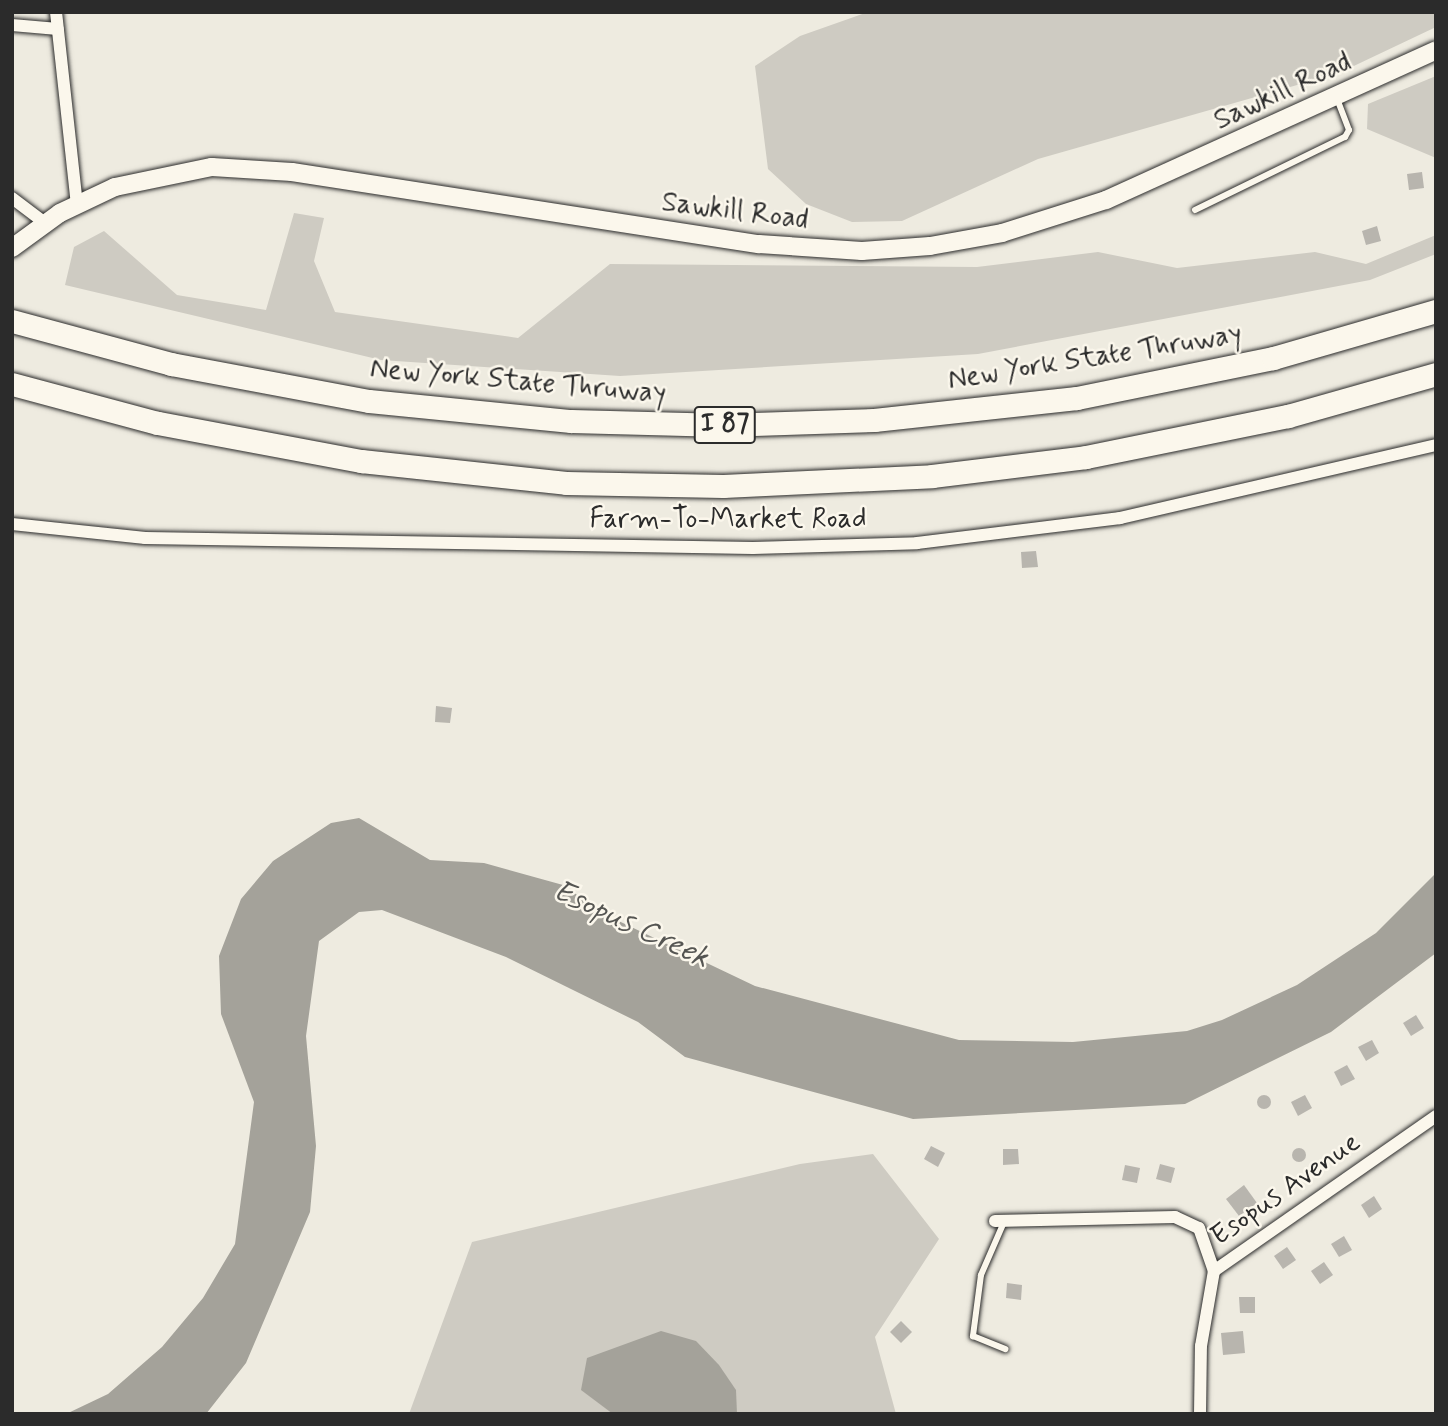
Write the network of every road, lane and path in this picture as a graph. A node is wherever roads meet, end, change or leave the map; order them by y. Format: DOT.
graph roads {
  1 [pos="56,12"];
  2 [pos="12,25"];
  3 [pos="58,29"];
  4 [pos="1436,50"];
  5 [pos="1336,97"];
  6 [pos="12,198"];
  7 [pos="77,204"];
  8 [pos="1195,210"];
  9 [pos="45,223"];
  10 [pos="12,248"];
  11 [pos="1436,311"];
  12 [pos="12,321"];
  13 [pos="1436,374"];
  14 [pos="12,384"];
  15 [pos="1436,445"];
  16 [pos="12,524"];
  17 [pos="1436,1116"];
  18 [pos="1000,1222"];
  19 [pos="1214,1271"];
  20 [pos="1005,1349"];
  21 [pos="1200,1414"];
  1 -- 3 [label="street"];
  2 -- 3 [label="street"];
  3 -- 7 [label="street"];
  4 -- 5 [label="street, Sawkill Road"];
  5 -- 7 [label="street, Sawkill Road"];
  5 -- 8 [label="lane"];
  6 -- 9 [label="street"];
  7 -- 9 [label="street, Sawkill Road"];
  9 -- 10 [label="street, Sawkill Road"];
  11 -- 12 [label="highway, New York State Thruway / I 87"];
  13 -- 14 [label="highway, I 87"];
  15 -- 16 [label="street, Farm-To-Market Road"];
  17 -- 19 [label="street, Esopus Avenue"];
  18 -- 19 [label="street"];
  18 -- 20 [label="lane"];
  19 -- 21 [label="street, Esopus Avenue"];
}
